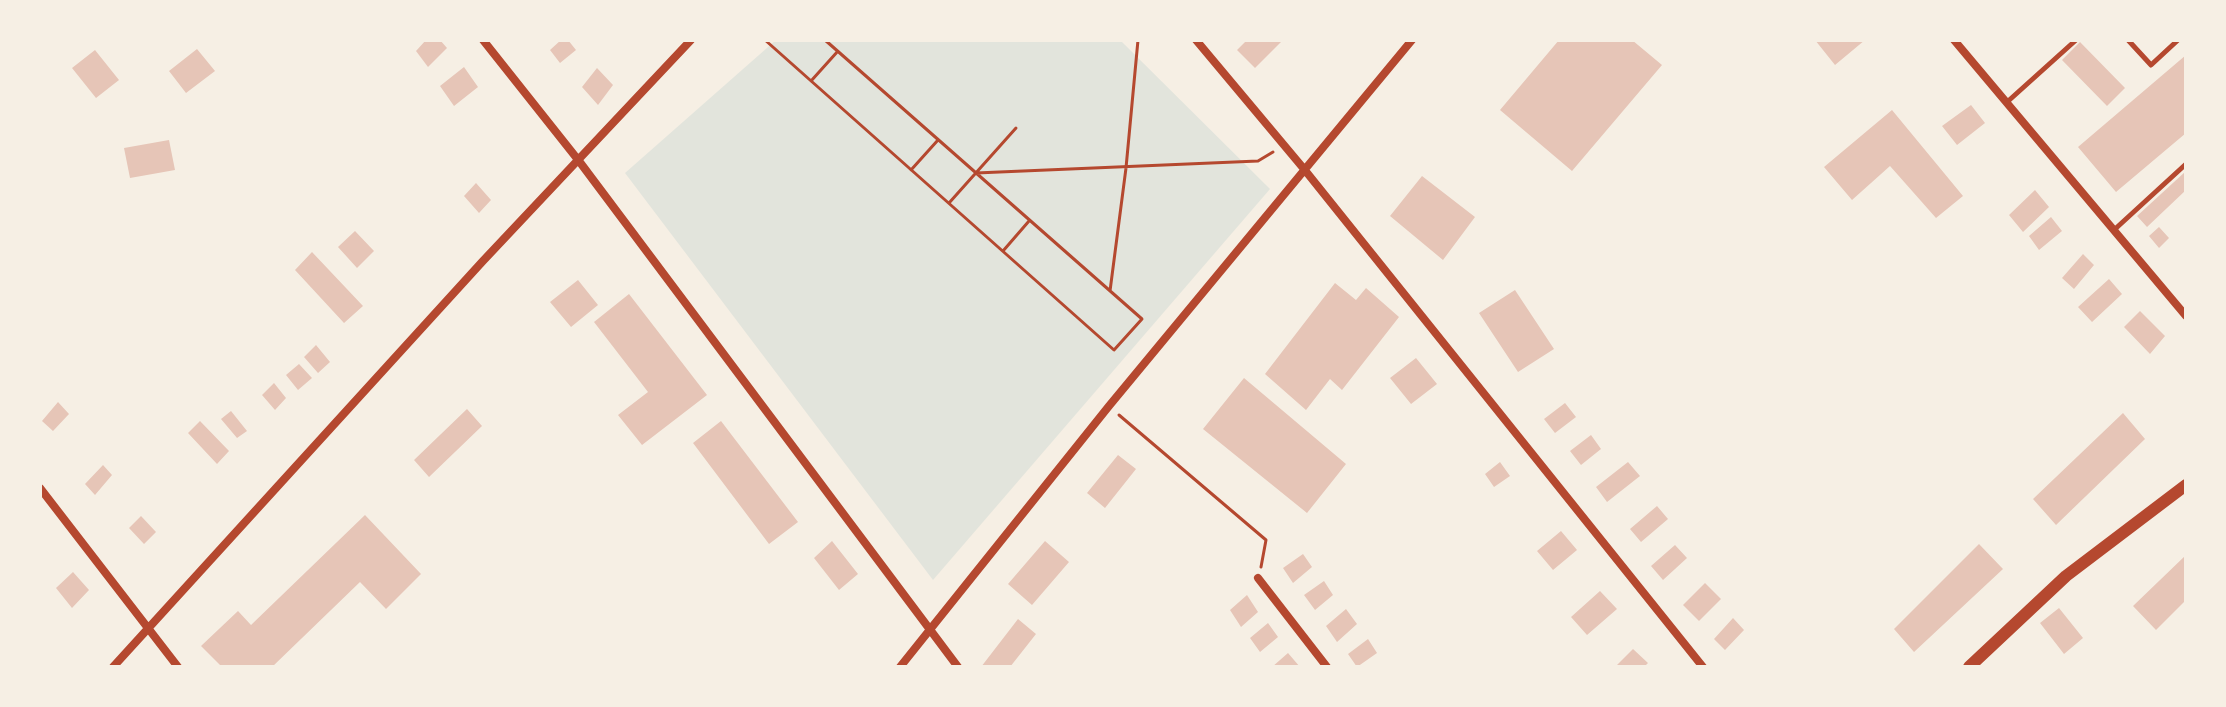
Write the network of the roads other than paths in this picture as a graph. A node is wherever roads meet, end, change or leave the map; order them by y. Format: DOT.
graph roads {
  1 [pos="483,40"];
  2 [pos="691,40"];
  3 [pos="1196,40"];
  4 [pos="1412,40"];
  5 [pos="1954,40"];
  6 [pos="2076,40"];
  7 [pos="2128,40"];
  8 [pos="2178,40"];
  9 [pos="2006,103"];
  10 [pos="579,161"];
  11 [pos="2186,164"];
  12 [pos="1304,169"];
  13 [pos="2114,231"];
  14 [pos="2186,316"];
  15 [pos="2186,485"];
  16 [pos="40,488"];
  17 [pos="1258,578"];
  18 [pos="148,627"];
  19 [pos="929,630"];
  20 [pos="113,667"];
  21 [pos="178,667"];
  22 [pos="900,667"];
  23 [pos="958,667"];
  24 [pos="1327,667"];
  25 [pos="1703,667"];
  26 [pos="1969,667"];
  1 -- 10 [label="street"];
  2 -- 10 [label="street"];
  3 -- 12 [label="street"];
  4 -- 12 [label="street"];
  5 -- 9 [label="street"];
  6 -- 9 [label="lane"];
  7 -- 8 [label="lane"];
  9 -- 13 [label="street"];
  10 -- 18 [label="street"];
  10 -- 19 [label="street"];
  11 -- 13 [label="lane"];
  12 -- 19 [label="street"];
  12 -- 25 [label="street"];
  13 -- 14 [label="street"];
  15 -- 26 [label="street"];
  16 -- 18 [label="street"];
  17 -- 24 [label="street"];
  18 -- 20 [label="street"];
  18 -- 21 [label="street"];
  19 -- 22 [label="street"];
  19 -- 23 [label="street"];
}
